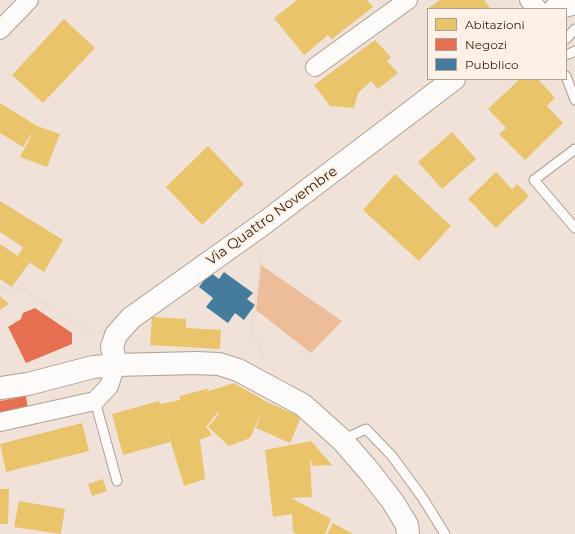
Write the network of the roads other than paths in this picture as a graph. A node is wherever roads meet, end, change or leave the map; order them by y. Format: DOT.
graph roads {
  1 [pos="30,0"];
  2 [pos="408,0"];
  3 [pos="529,0"];
  4 [pos="575,3"];
  5 [pos="537,8"];
  6 [pos="558,8"];
  7 [pos="575,29"];
  8 [pos="0,30"];
  9 [pos="567,38"];
  10 [pos="315,67"];
  11 [pos="567,79"];
  12 [pos="453,80"];
  13 [pos="575,100"];
  14 [pos="575,150"];
  15 [pos="575,228"];
  16 [pos="114,356"];
  17 [pos="0,388"];
  18 [pos="95,401"];
  19 [pos="0,422"];
  20 [pos="342,440"];
  21 [pos="118,482"];
  22 [pos="408,534"];
  23 [pos="445,534"];
  1 -- 8 [label="street"];
  2 -- 10 [label="street"];
  3 -- 5 [label="street"];
  4 -- 6 [label="main road"];
  7 -- 9 [label="lane"];
  11 -- 13 [label="lane"];
  12 -- 16 [label="main road, Via Quattro Novembre"];
  14 -- 15 [label="lane"];
  16 -- 17 [label="main road"];
  16 -- 18 [label="street"];
  16 -- 20 [label="main road"];
  18 -- 19 [label="street"];
  18 -- 21 [label="lane"];
  20 -- 22 [label="main road"];
  20 -- 23 [label="lane"];
}
